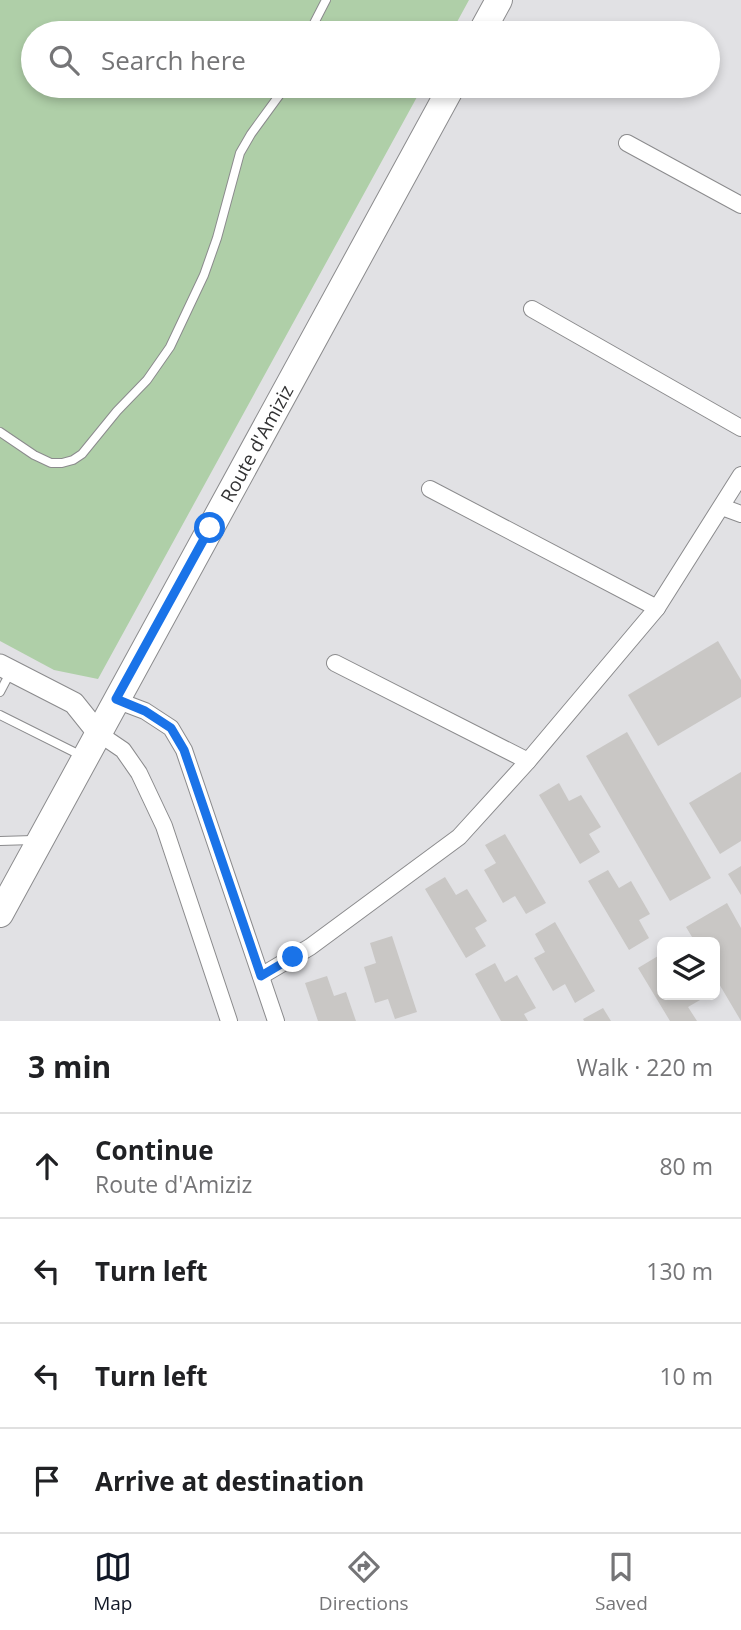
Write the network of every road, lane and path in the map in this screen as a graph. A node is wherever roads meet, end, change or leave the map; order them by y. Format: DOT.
graph roads {
  1 [pos="326,0"];
  2 [pos="499,0"];
  3 [pos="315,21"];
  4 [pos="488,21"];
  5 [pos="278,98"];
  6 [pos="445,98"];
  7 [pos="627,143"];
  8 [pos="741,205"];
  9 [pos="532,309"];
  10 [pos="741,428"];
  11 [pos="0,432"];
  12 [pos="741,475"];
  13 [pos="430,489"];
  14 [pos="722,507"];
  15 [pos="741,514"];
  16 [pos="657,608"];
  17 [pos="335,663"];
  18 [pos="6,668"];
  19 [pos="0,692"];
  20 [pos="116,699"];
  21 [pos="74,703"];
  22 [pos="0,715"];
  23 [pos="98,733"];
  24 [pos="85,758"];
  25 [pos="528,761"];
  26 [pos="0,841"];
  27 [pos="40,841"];
  28 [pos="0,914"];
  29 [pos="261,976"];
  30 [pos="229,1021"];
  31 [pos="276,1021"];
  1 -- 3 [label="lane"];
  2 -- 4 [label="main road"];
  5 -- 11 [label="lane"];
  6 -- 20 [label="main road, Route d'Amiziz"];
  7 -- 8 [label="street"];
  9 -- 10 [label="street"];
  12 -- 14 [label="street"];
  13 -- 16 [label="street"];
  14 -- 15 [label="street"];
  14 -- 16 [label="street"];
  16 -- 25 [label="street"];
  17 -- 25 [label="street"];
  18 -- 19 [label="lane"];
  18 -- 21 [label="street"];
  20 -- 21 [label="street"];
  20 -- 23 [label="main road, Route d'Amiziz"];
  20 -- 29 [label="street"];
  21 -- 23 [label="street"];
  22 -- 24 [label="lane"];
  23 -- 24 [label="main road, Route d'Amiziz"];
  23 -- 30 [label="street"];
  24 -- 27 [label="main road, Route d'Amiziz"];
  25 -- 29 [label="street"];
  26 -- 27 [label="lane"];
  27 -- 28 [label="main road, Route d'Amiziz"];
  29 -- 31 [label="street"];
}
